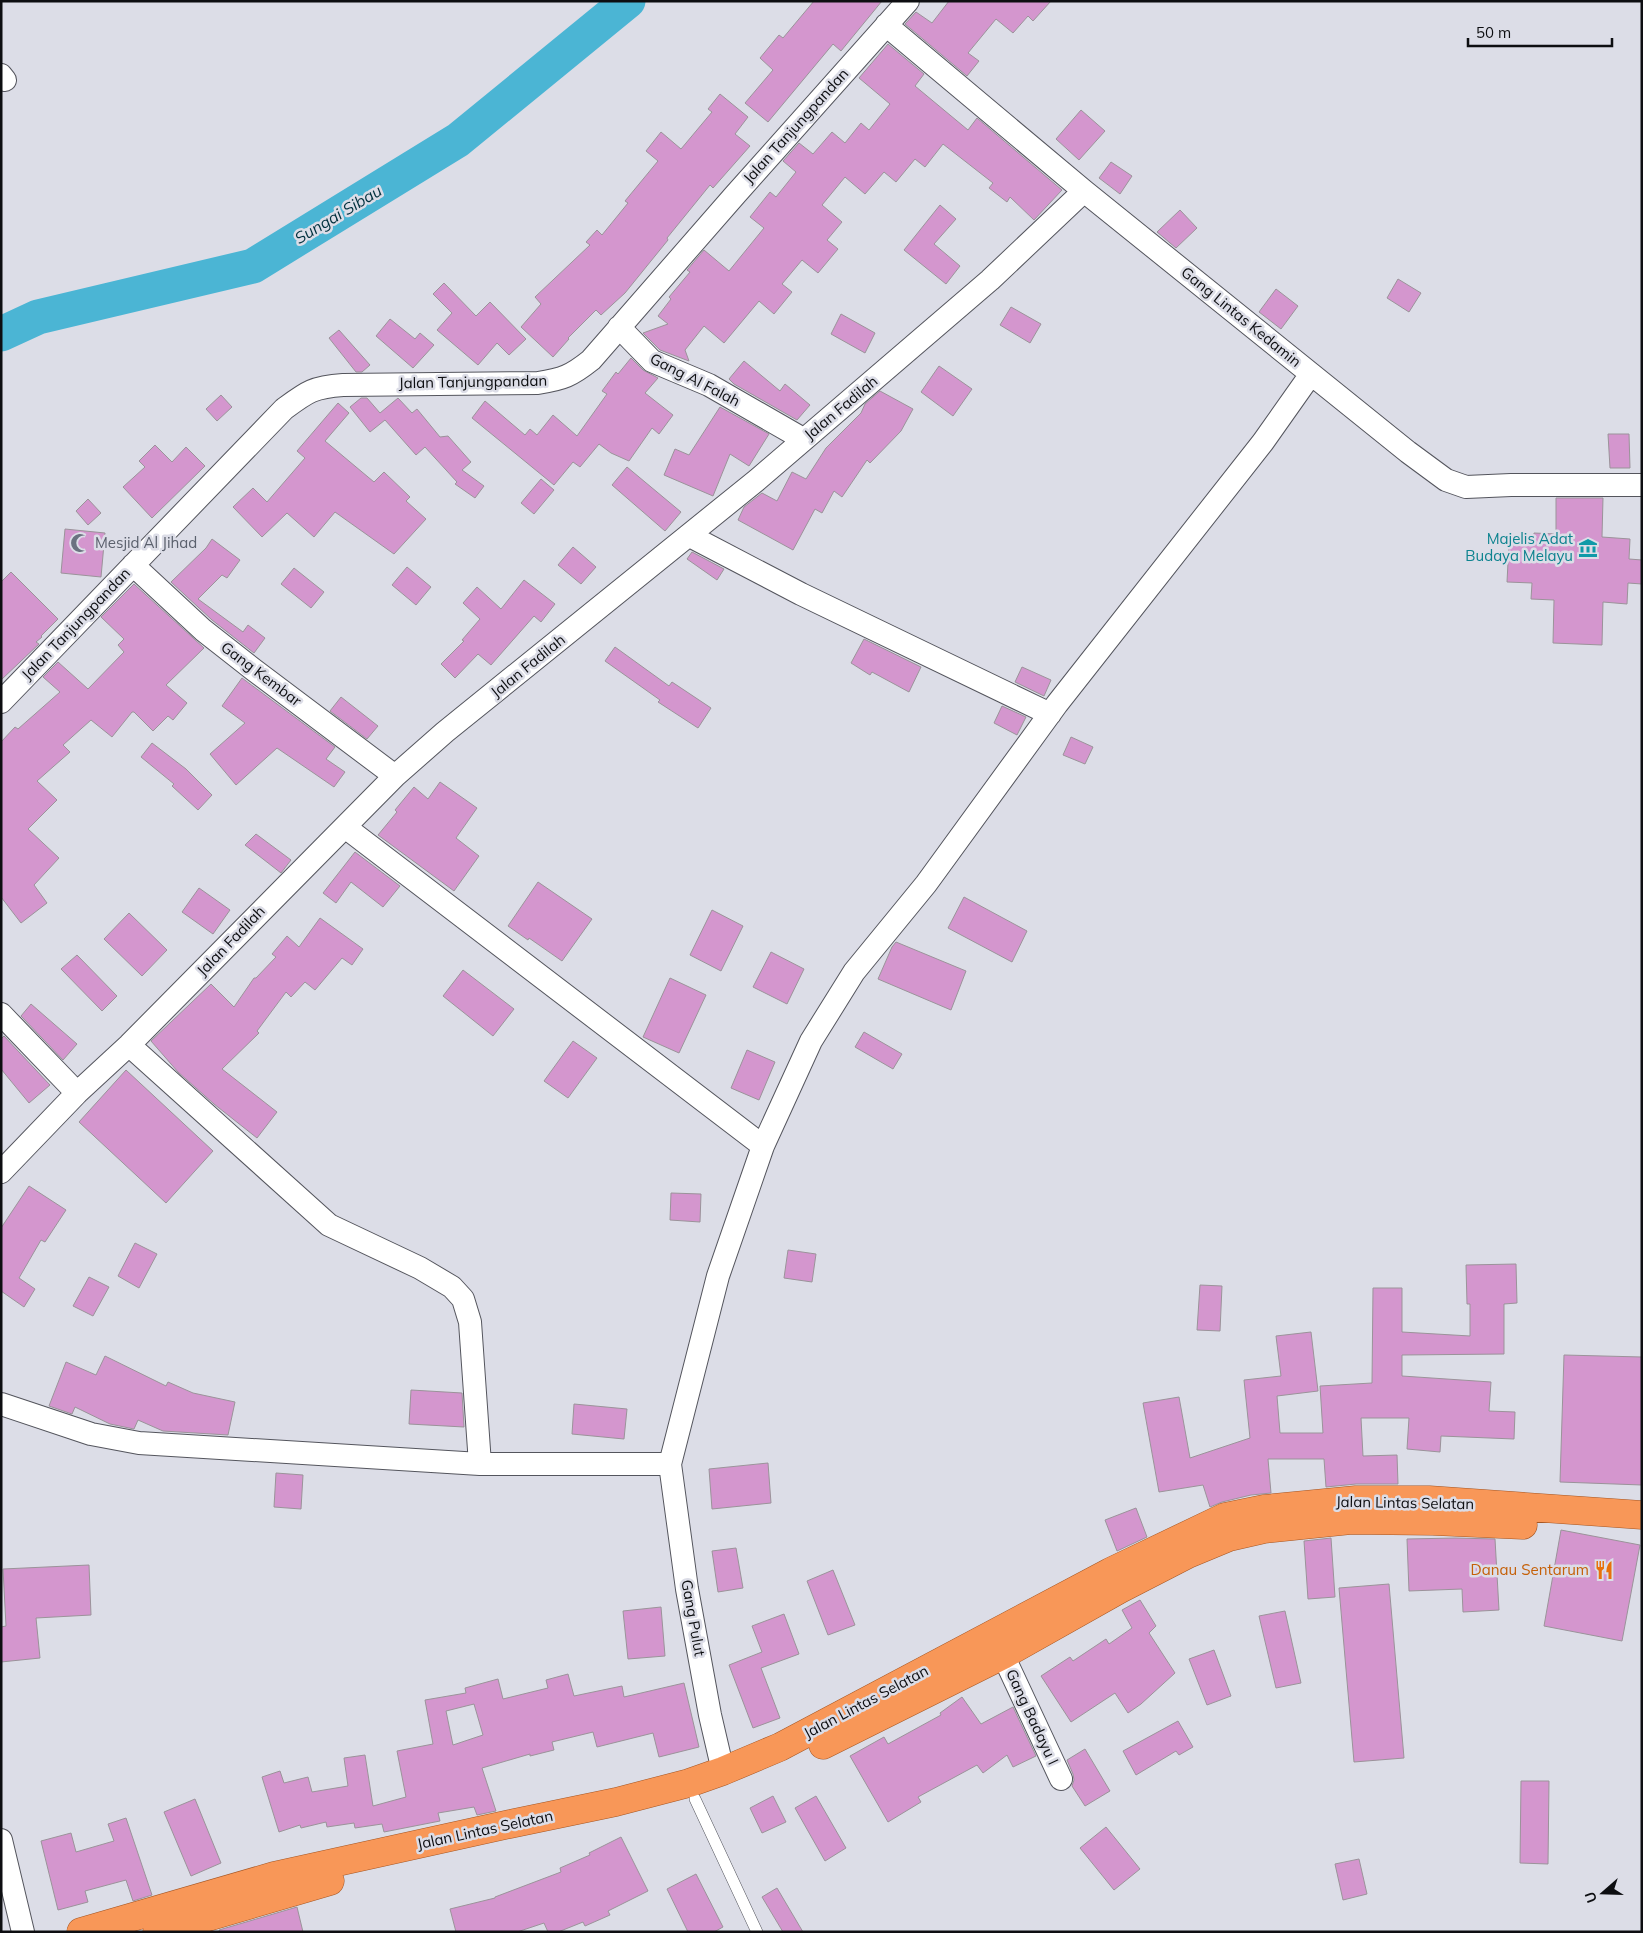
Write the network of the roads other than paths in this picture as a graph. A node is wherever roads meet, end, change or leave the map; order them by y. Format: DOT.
graph roads {
  1 [pos="908,1"];
  2 [pos="886,25"];
  3 [pos="1084,191"];
  4 [pos="619,327"];
  5 [pos="1311,374"];
  6 [pos="803,439"];
  7 [pos="1642,484"];
  8 [pos="690,536"];
  9 [pos="133,564"];
  10 [pos="1,702"];
  11 [pos="1050,714"];
  12 [pos="395,776"];
  13 [pos="345,827"];
  14 [pos="1,1014"];
  15 [pos="129,1045"];
  16 [pos="77,1093"];
  17 [pos="763,1146"];
  18 [pos="1,1172"];
  19 [pos="1,1404"];
  20 [pos="480,1464"];
  21 [pos="670,1464"];
  22 [pos="1642,1515"];
  23 [pos="1642,1534"];
  24 [pos="1003,1655"];
  25 [pos="889,1701"];
  26 [pos="724,1771"];
  27 [pos="1061,1779"];
  28 [pos="695,1799"];
  29 [pos="1,1840"];
  30 [pos="339,1870"];
  31 [pos="23,1932"];
  32 [pos="81,1932"];
  33 [pos="157,1932"];
  34 [pos="757,1932"];
  1 -- 2 [label="street, Jalan Tanjungpandan"];
  2 -- 3 [label="street, Gang Lintas Kedamin"];
  2 -- 4 [label="street, Jalan Tanjungpandan"];
  3 -- 5 [label="street, Gang Lintas Kedamin"];
  3 -- 6 [label="street, Jalan Fadilah"];
  4 -- 6 [label="street, Gang Al Falah"];
  4 -- 9 [label="street, Jalan Tanjungpandan"];
  5 -- 7 [label="street, Gang Lintas Kedamin"];
  5 -- 11 [label="street"];
  6 -- 8 [label="street, Jalan Fadilah"];
  8 -- 11 [label="street"];
  8 -- 12 [label="street, Jalan Fadilah"];
  9 -- 10 [label="street, Jalan Tanjungpandan"];
  9 -- 12 [label="street, Gang Kembar"];
  11 -- 17 [label="street"];
  12 -- 13 [label="street, Jalan Fadilah"];
  13 -- 15 [label="street, Jalan Fadilah"];
  13 -- 17 [label="street"];
  14 -- 16 [label="street"];
  15 -- 16 [label="street, Jalan Fadilah"];
  15 -- 20 [label="street"];
  16 -- 18 [label="street, Jalan Fadilah"];
  17 -- 21 [label="street"];
  19 -- 20 [label="street"];
  20 -- 21 [label="street"];
  21 -- 26 [label="street, Gang Pulut"];
  22 -- 25 [label="highway, Jalan Lintas Selatan"];
  23 -- 24 [label="highway, Jalan Lintas Selatan"];
  24 -- 25 [label="highway, Jalan Lintas Selatan"];
  24 -- 27 [label="street, Gang Badayu I"];
  25 -- 26 [label="highway, Jalan Lintas Selatan"];
  25 -- 28 [label="highway, Jalan Lintas Selatan"];
  26 -- 30 [label="highway, Jalan Lintas Selatan"];
  28 -- 30 [label="highway, Jalan Lintas Selatan"];
  28 -- 34 [label="lane"];
  29 -- 31 [label="street"];
  30 -- 32 [label="highway, Jalan Lintas Selatan"];
  30 -- 33 [label="highway, Jalan Lintas Selatan"];
}
